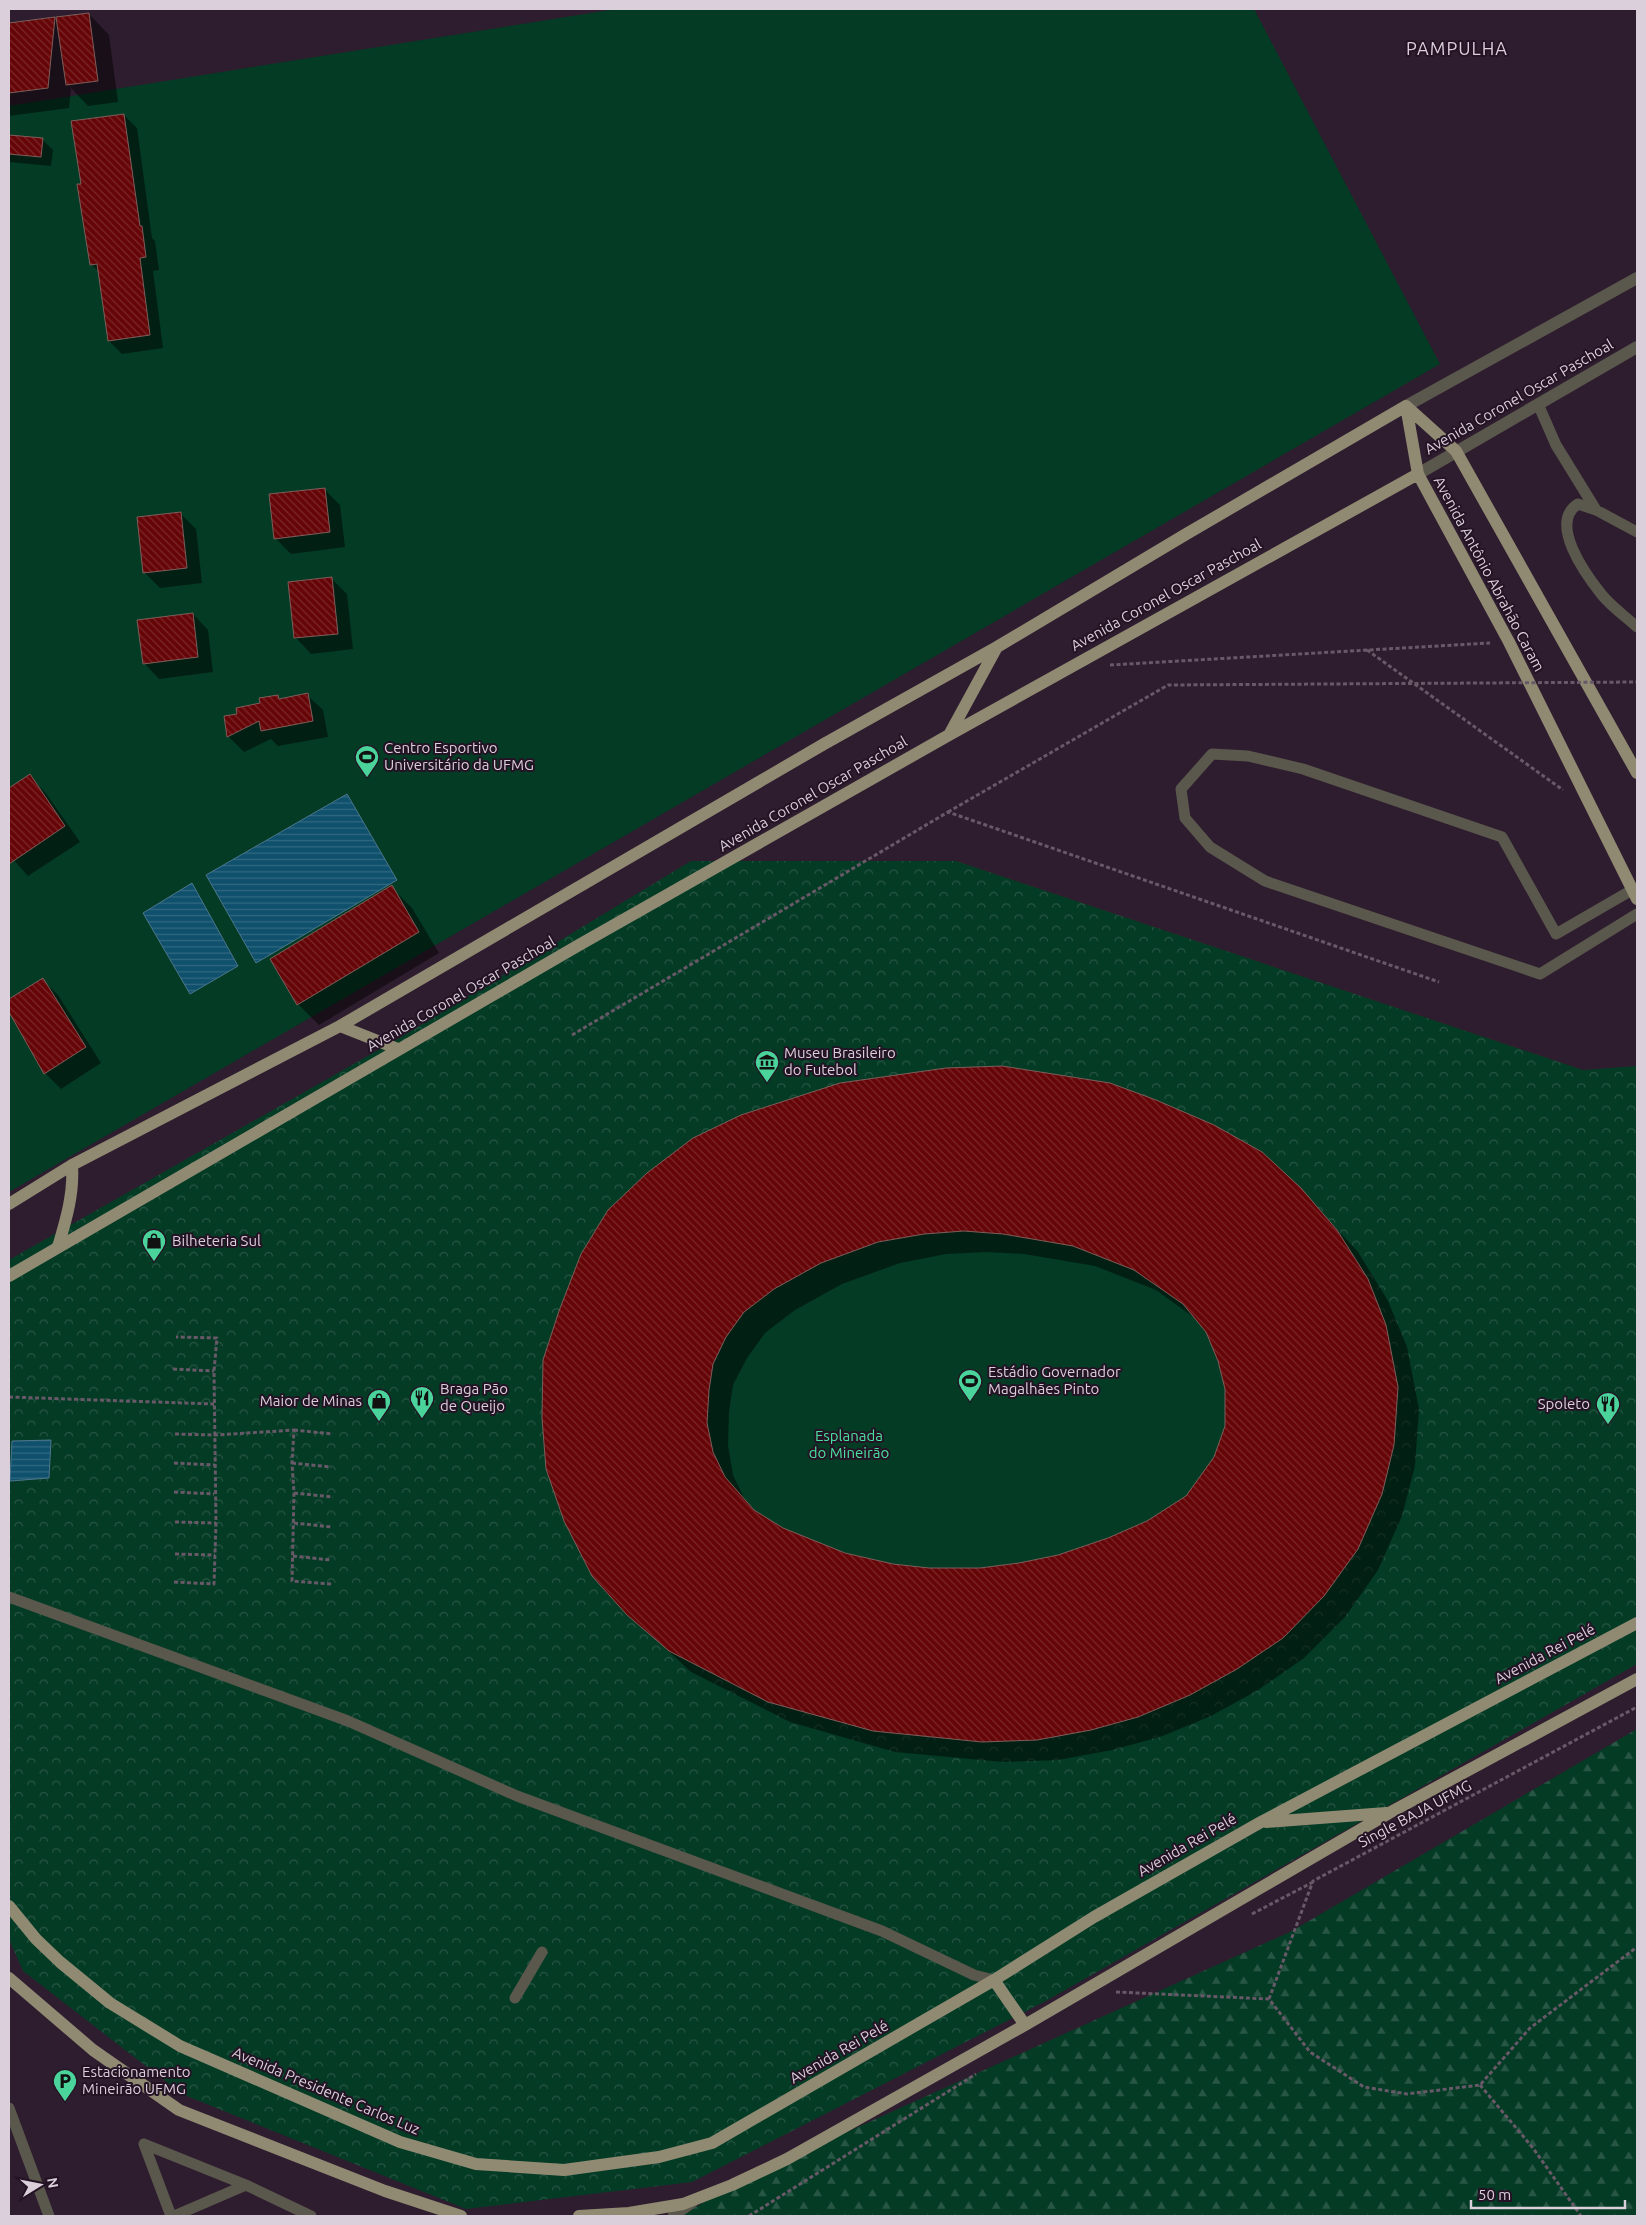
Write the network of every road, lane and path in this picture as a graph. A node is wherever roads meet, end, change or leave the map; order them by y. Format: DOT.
graph roads {
  1 [pos="1637,278"];
  2 [pos="1637,347"];
  3 [pos="1538,404"];
  4 [pos="1406,406"];
  5 [pos="1456,451"];
  6 [pos="1418,474"];
  7 [pos="1596,510"];
  8 [pos="1637,532"];
  9 [pos="1637,627"];
  10 [pos="1508,642"];
  11 [pos="997,647"];
  12 [pos="1366,649"];
  13 [pos="1109,665"];
  14 [pos="1637,682"];
  15 [pos="949,735"];
  16 [pos="1637,773"];
  17 [pos="1564,791"];
  18 [pos="948,812"];
  19 [pos="1634,890"];
  20 [pos="1637,914"];
  21 [pos="1439,982"];
  22 [pos="340,1026"];
  23 [pos="572,1035"];
  24 [pos="398,1049"];
  25 [pos="72,1165"];
  26 [pos="9,1204"];
  27 [pos="58,1247"];
  28 [pos="9,1276"];
  29 [pos="176,1337"];
  30 [pos="174,1369"];
  31 [pos="214,1371"];
  32 [pos="9,1398"];
  33 [pos="214,1404"];
  34 [pos="294,1430"];
  35 [pos="175,1434"];
  36 [pos="333,1434"];
  37 [pos="216,1436"];
  38 [pos="174,1463"];
  39 [pos="292,1463"];
  40 [pos="215,1465"];
  41 [pos="331,1467"];
  42 [pos="174,1492"];
  43 [pos="294,1493"];
  44 [pos="214,1494"];
  45 [pos="333,1497"];
  46 [pos="176,1522"];
  47 [pos="216,1523"];
  48 [pos="294,1523"];
  49 [pos="332,1527"];
  50 [pos="174,1554"];
  51 [pos="215,1555"];
  52 [pos="293,1556"];
  53 [pos="331,1560"];
  54 [pos="174,1582"];
  55 [pos="331,1584"];
  56 [pos="9,1597"];
  57 [pos="1637,1623"];
  58 [pos="1637,1679"];
  59 [pos="1637,1707"];
  60 [pos="1389,1813"];
  61 [pos="1261,1822"];
  62 [pos="9,1906"];
  63 [pos="1637,1947"];
  64 [pos="542,1952"];
  65 [pos="9,1978"];
  66 [pos="994,1980"];
  67 [pos="1108,1991"];
  68 [pos="515,1998"];
  69 [pos="1269,1998"];
  70 [pos="1025,2025"];
  71 [pos="982,2070"];
  72 [pos="1480,2085"];
  73 [pos="9,2108"];
  74 [pos="763,2115"];
  75 [pos="246,2184"];
  76 [pos="700,2197"];
  77 [pos="49,2216"];
  78 [pos="172,2216"];
  79 [pos="311,2216"];
  80 [pos="461,2216"];
  81 [pos="579,2216"];
  82 [pos="673,2216"];
  83 [pos="748,2216"];
  84 [pos="1581,2216"];
  1 -- 4 [label="street"];
  2 -- 3 [label="street, Avenida Coronel Oscar Paschoal"];
  3 -- 5 [label="street, Avenida Coronel Oscar Paschoal"];
  3 -- 7 [label="lane"];
  4 -- 5 [label="main road, Avenida Antônio Abrahão Caram"];
  4 -- 6 [label="main road, Avenida Antônio Abrahão Caram"];
  4 -- 11 [label="main road"];
  5 -- 6 [label="street, Avenida Coronel Oscar Paschoal"];
  5 -- 16 [label="main road, Avenida Antônio Abrahão Caram"];
  6 -- 10 [label="main road, Avenida Antônio Abrahão Caram"];
  6 -- 15 [label="main road, Avenida Coronel Oscar Paschoal"];
  7 -- 8 [label="lane"];
  7 -- 9 [label="lane"];
  10 -- 12 [label="path"];
  10 -- 19 [label="main road, Avenida Antônio Abrahão Caram"];
  11 -- 15 [label="main road"];
  11 -- 22 [label="main road"];
  12 -- 13 [label="path"];
  12 -- 17 [label="path"];
  14 -- 18 [label="path, bridge"];
  15 -- 24 [label="main road, Avenida Coronel Oscar Paschoal"];
  18 -- 21 [label="path"];
  18 -- 23 [label="path"];
  19 -- 20 [label="lane"];
  22 -- 24 [label="main road"];
  22 -- 25 [label="main road"];
  24 -- 27 [label="main road, Avenida Coronel Oscar Paschoal"];
  25 -- 26 [label="main road"];
  25 -- 27 [label="main road"];
  27 -- 28 [label="main road, Avenida Coronel Oscar Paschoal"];
  29 -- 31 [label="path"];
  30 -- 31 [label="path"];
  31 -- 33 [label="path"];
  32 -- 33 [label="path"];
  33 -- 37 [label="path"];
  34 -- 36 [label="path"];
  34 -- 37 [label="path"];
  34 -- 39 [label="path"];
  35 -- 37 [label="path"];
  37 -- 40 [label="path"];
  38 -- 40 [label="path"];
  39 -- 41 [label="path"];
  39 -- 43 [label="path"];
  40 -- 44 [label="path"];
  42 -- 44 [label="path"];
  43 -- 45 [label="path"];
  43 -- 48 [label="path"];
  44 -- 47 [label="path"];
  46 -- 47 [label="path"];
  47 -- 51 [label="path"];
  48 -- 49 [label="path"];
  48 -- 52 [label="path"];
  50 -- 51 [label="path"];
  51 -- 54 [label="path"];
  52 -- 53 [label="path"];
  52 -- 55 [label="path"];
  56 -- 66 [label="lane"];
  57 -- 61 [label="main road, Avenida Rei Pelé"];
  58 -- 60 [label="main road"];
  59 -- 69 [label="path, Single BAJA UFMG"];
  60 -- 61 [label="main road"];
  60 -- 70 [label="main road"];
  61 -- 66 [label="main road, Avenida Rei Pelé"];
  62 -- 74 [label="main road, Avenida Presidente Carlos Luz"];
  63 -- 72 [label="path"];
  64 -- 68 [label="lane"];
  65 -- 80 [label="main road"];
  66 -- 70 [label="main road"];
  66 -- 74 [label="main road, Avenida Rei Pelé"];
  67 -- 69 [label="path"];
  69 -- 72 [label="path"];
  70 -- 76 [label="main road"];
  71 -- 83 [label="path"];
  72 -- 84 [label="path"];
  73 -- 77 [label="lane"];
  75 -- 78 [label="lane"];
  75 -- 78 [label="lane"];
  75 -- 79 [label="lane"];
  76 -- 81 [label="main road"];
  76 -- 82 [label="lane"];
}
